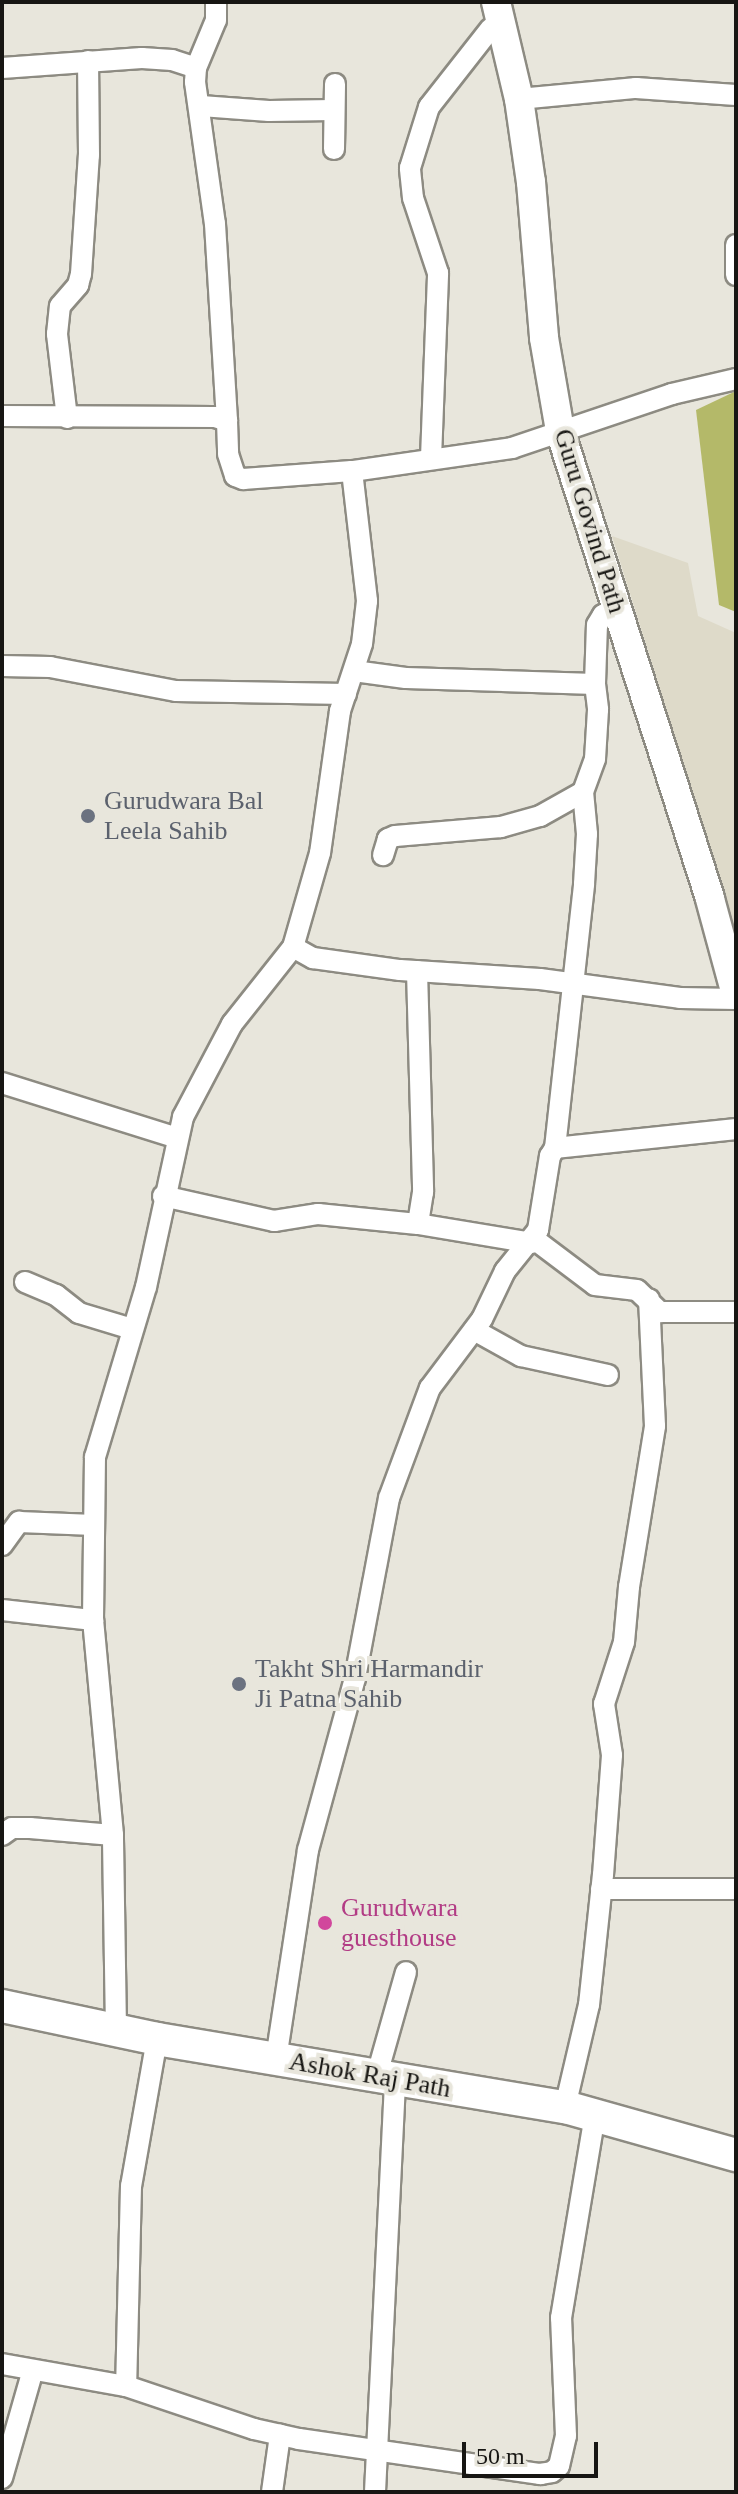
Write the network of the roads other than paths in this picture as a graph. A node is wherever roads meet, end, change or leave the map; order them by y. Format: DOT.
graph roads {
  1 [pos="216,2"];
  2 [pos="485,2"];
  3 [pos="507,2"];
  4 [pos="497,22"];
  5 [pos="88,61"];
  6 [pos="2,68"];
  7 [pos="196,68"];
  8 [pos="335,84"];
  9 [pos="736,95"];
  10 [pos="519,99"];
  11 [pos="201,106"];
  12 [pos="333,110"];
  13 [pos="334,149"];
  14 [pos="736,245"];
  15 [pos="736,275"];
  16 [pos="736,379"];
  17 [pos="2,416"];
  18 [pos="67,418"];
  19 [pos="227,421"];
  20 [pos="560,431"];
  21 [pos="431,458"];
  22 [pos="352,471"];
  23 [pos="617,609"];
  24 [pos="2,666"];
  25 [pos="354,671"];
  26 [pos="595,684"];
  27 [pos="346,694"];
  28 [pos="583,792"];
  29 [pos="383,855"];
  30 [pos="293,947"];
  31 [pos="417,971"];
  32 [pos="575,983"];
  33 [pos="736,997"];
  34 [pos="2,1083"];
  35 [pos="736,1129"];
  36 [pos="177,1138"];
  37 [pos="555,1148"];
  38 [pos="163,1196"];
  39 [pos="418,1224"];
  40 [pos="532,1241"];
  41 [pos="25,1282"];
  42 [pos="649,1299"];
  43 [pos="736,1312"];
  44 [pos="132,1329"];
  45 [pos="474,1330"];
  46 [pos="608,1375"];
  47 [pos="94,1525"];
  48 [pos="2,1545"];
  49 [pos="2,1610"];
  50 [pos="93,1620"];
  51 [pos="2,1835"];
  52 [pos="113,1835"];
  53 [pos="601,1889"];
  54 [pos="736,1889"];
  55 [pos="406,1972"];
  56 [pos="2,2006"];
  57 [pos="116,2030"];
  58 [pos="157,2039"];
  59 [pos="276,2059"];
  60 [pos="385,2079"];
  61 [pos="580,2111"];
  62 [pos="736,2155"];
  63 [pos="2,2364"];
  64 [pos="33,2370"];
  65 [pos="126,2386"];
  66 [pos="280,2435"];
  67 [pos="376,2452"];
  68 [pos="2,2478"];
  69 [pos="272,2492"];
  70 [pos="375,2492"];
  1 -- 7 [label="street"];
  2 -- 4 [label="street"];
  3 -- 4 [label="street"];
  4 -- 10 [label="street, Guru Govind Path"];
  4 -- 21 [label="street"];
  5 -- 6 [label="street"];
  5 -- 7 [label="street"];
  5 -- 18 [label="street"];
  7 -- 11 [label="street"];
  8 -- 12 [label="street"];
  9 -- 10 [label="street"];
  10 -- 20 [label="street, Guru Govind Path"];
  11 -- 12 [label="street"];
  11 -- 19 [label="street"];
  12 -- 13 [label="street"];
  14 -- 15 [label="street"];
  16 -- 20 [label="street"];
  17 -- 18 [label="street"];
  18 -- 19 [label="street"];
  19 -- 22 [label="street"];
  20 -- 21 [label="street"];
  20 -- 23 [label="street, Guru Govind Path"];
  21 -- 22 [label="street"];
  22 -- 25 [label="street"];
  23 -- 26 [label="street"];
  23 -- 33 [label="street, Guru Govind Path"];
  24 -- 27 [label="street"];
  25 -- 26 [label="street"];
  25 -- 27 [label="street"];
  26 -- 28 [label="street"];
  27 -- 30 [label="street"];
  28 -- 29 [label="street"];
  28 -- 32 [label="street"];
  30 -- 31 [label="street"];
  30 -- 36 [label="street"];
  31 -- 32 [label="street"];
  31 -- 39 [label="street"];
  32 -- 33 [label="street"];
  32 -- 37 [label="street"];
  34 -- 36 [label="street"];
  35 -- 37 [label="street"];
  36 -- 38 [label="street"];
  37 -- 40 [label="street"];
  38 -- 39 [label="street"];
  38 -- 44 [label="street"];
  39 -- 40 [label="street"];
  40 -- 42 [label="street"];
  40 -- 45 [label="street"];
  41 -- 44 [label="street"];
  42 -- 43 [label="street"];
  42 -- 53 [label="street"];
  44 -- 47 [label="street"];
  45 -- 46 [label="street"];
  45 -- 59 [label="street"];
  47 -- 48 [label="street"];
  47 -- 50 [label="street"];
  49 -- 50 [label="street"];
  50 -- 52 [label="street"];
  51 -- 52 [label="street"];
  52 -- 57 [label="street"];
  53 -- 54 [label="street"];
  53 -- 61 [label="street"];
  55 -- 60 [label="street"];
  56 -- 57 [label="main road, Ashok Raj Path"];
  57 -- 58 [label="main road, Ashok Raj Path"];
  58 -- 59 [label="main road, Ashok Raj Path"];
  58 -- 65 [label="street"];
  59 -- 60 [label="main road, Ashok Raj Path"];
  60 -- 61 [label="main road, Ashok Raj Path"];
  60 -- 67 [label="street"];
  61 -- 62 [label="main road, Ashok Raj Path"];
  61 -- 67 [label="street"];
  63 -- 64 [label="street"];
  64 -- 65 [label="street"];
  64 -- 68 [label="street"];
  65 -- 66 [label="street"];
  66 -- 67 [label="street"];
  66 -- 69 [label="street"];
  67 -- 70 [label="street"];
}
